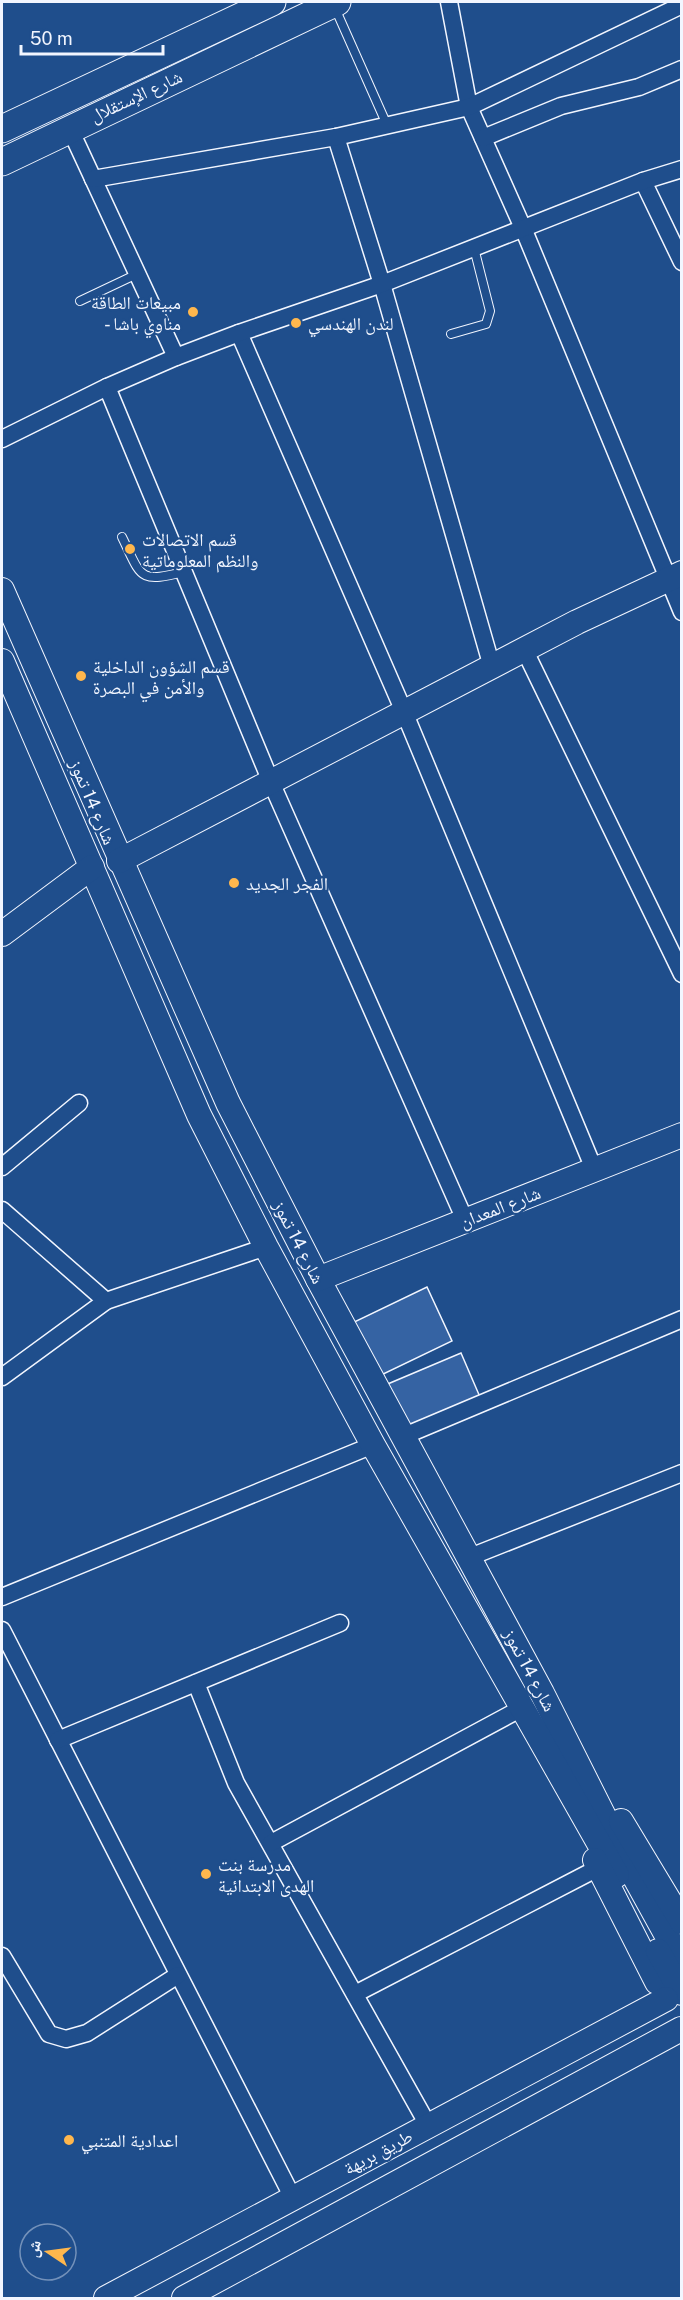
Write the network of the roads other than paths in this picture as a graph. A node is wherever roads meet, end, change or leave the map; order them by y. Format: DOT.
graph roads {
  1 [pos="272,2"];
  2 [pos="335,2"];
  3 [pos="449,2"];
  4 [pos="681,5"];
  5 [pos="681,69"];
  6 [pos="469,107"];
  7 [pos="387,125"];
  8 [pos="69,127"];
  9 [pos="2,129"];
  10 [pos="336,137"];
  11 [pos="483,138"];
  12 [pos="2,162"];
  13 [pos="681,169"];
  14 [pos="93,179"];
  15 [pos="643,181"];
  16 [pos="523,228"];
  17 [pos="474,248"];
  18 [pos="681,262"];
  19 [pos="137,274"];
  20 [pos="382,284"];
  21 [pos="80,301"];
  22 [pos="239,333"];
  23 [pos="451,334"];
  24 [pos="176,357"];
  25 [pos="107,387"];
  26 [pos="2,439"];
  27 [pos="122,537"];
  28 [pos="184,572"];
  29 [pos="675,576"];
  30 [pos="2,590"];
  31 [pos="681,612"];
  32 [pos="524,649"];
  33 [pos="2,661"];
  34 [pos="492,666"];
  35 [pos="405,714"];
  36 [pos="271,782"];
  37 [pos="119,861"];
  38 [pos="92,867"];
  39 [pos="2,934"];
  40 [pos="681,974"];
  41 [pos="80,1103"];
  42 [pos="681,1135"];
  43 [pos="2,1167"];
  44 [pos="594,1169"];
  45 [pos="2,1210"];
  46 [pos="465,1220"];
  47 [pos="266,1247"];
  48 [pos="318,1279"];
  49 [pos="105,1301"];
  50 [pos="681,1319"];
  51 [pos="2,1377"];
  52 [pos="404,1436"];
  53 [pos="373,1445"];
  54 [pos="681,1473"];
  55 [pos="470,1557"];
  56 [pos="2,1597"];
  57 [pos="340,1623"];
  58 [pos="2,1630"];
  59 [pos="196,1683"];
  60 [pos="522,1707"];
  61 [pos="58,1740"];
  62 [pos="581,1768"];
  63 [pos="568,1788"];
  64 [pos="271,1843"];
  65 [pos="598,1868"];
  66 [pos="628,1881"];
  67 [pos="681,1922"];
  68 [pos="2,1956"];
  69 [pos="681,1963"];
  70 [pos="178,1975"];
  71 [pos="355,1994"];
  72 [pos="666,2000"];
  73 [pos="676,2032"];
  74 [pos="428,2124"];
  75 [pos="293,2198"];
  76 [pos="110,2298"];
  77 [pos="184,2298"];
  1 -- 9 [label="main road, شارع الإستقلال"];
  2 -- 7 [label="lane"];
  2 -- 8 [label="main road, شارع الإستقلال"];
  3 -- 6 [label="street"];
  4 -- 6 [label="street"];
  5 -- 11 [label="street"];
  6 -- 7 [label="street"];
  6 -- 11 [label="street"];
  7 -- 10 [label="street"];
  8 -- 12 [label="main road, شارع الإستقلال"];
  8 -- 14 [label="street"];
  10 -- 14 [label="street"];
  10 -- 20 [label="street"];
  11 -- 16 [label="street"];
  13 -- 15 [label="street"];
  14 -- 19 [label="street"];
  15 -- 16 [label="street"];
  15 -- 18 [label="street"];
  16 -- 17 [label="street"];
  16 -- 29 [label="street"];
  17 -- 20 [label="street"];
  17 -- 23 [label="lane"];
  19 -- 21 [label="lane"];
  19 -- 24 [label="street"];
  20 -- 22 [label="street"];
  20 -- 34 [label="street"];
  22 -- 24 [label="street"];
  22 -- 35 [label="street"];
  24 -- 25 [label="street"];
  25 -- 26 [label="street"];
  25 -- 28 [label="street"];
  27 -- 28 [label="lane"];
  28 -- 36 [label="street"];
  29 -- 31 [label="street"];
  29 -- 32 [label="main road"];
  30 -- 37 [label="main road, شارع 14 تموز"];
  32 -- 34 [label="main road"];
  32 -- 40 [label="street"];
  33 -- 38 [label="main road, شارع 14 تموز"];
  34 -- 35 [label="main road"];
  35 -- 36 [label="main road"];
  35 -- 44 [label="street"];
  36 -- 37 [label="main road"];
  36 -- 46 [label="street"];
  37 -- 48 [label="main road, شارع 14 تموز"];
  38 -- 39 [label="main road"];
  38 -- 47 [label="main road, شارع 14 تموز"];
  41 -- 43 [label="street"];
  42 -- 44 [label="main road, شارع المعدان"];
  44 -- 46 [label="main road, شارع المعدان"];
  45 -- 49 [label="street"];
  46 -- 48 [label="main road, شارع المعدان"];
  47 -- 49 [label="street"];
  47 -- 53 [label="main road, شارع 14 تموز"];
  48 -- 52 [label="main road, شارع 14 تموز"];
  49 -- 51 [label="street"];
  50 -- 52 [label="street"];
  52 -- 55 [label="main road, شارع 14 تموز"];
  53 -- 56 [label="street"];
  53 -- 60 [label="main road, شارع 14 تموز"];
  54 -- 55 [label="street"];
  55 -- 62 [label="main road, شارع 14 تموز"];
  57 -- 59 [label="street"];
  58 -- 61 [label="street"];
  59 -- 61 [label="street"];
  59 -- 64 [label="street"];
  60 -- 63 [label="main road, شارع 14 تموز"];
  60 -- 64 [label="street"];
  61 -- 70 [label="street"];
  62 -- 66 [label="main road, شارع 14 تموز"];
  62 -- 67 [label="main road"];
  63 -- 65 [label="main road"];
  63 -- 66 [label="main road, شارع 14 تموز"];
  64 -- 71 [label="street"];
  65 -- 71 [label="street"];
  65 -- 72 [label="main road"];
  66 -- 69 [label="main road"];
  66 -- 72 [label="main road"];
  68 -- 70 [label="street"];
  70 -- 75 [label="street"];
  71 -- 74 [label="street"];
  72 -- 73 [label="main road"];
  72 -- 74 [label="main road, طريق بريهة"];
  73 -- 77 [label="main road, طريق بريهة"];
  74 -- 75 [label="main road, طريق بريهة"];
  75 -- 76 [label="main road, طريق بريهة"];
}
